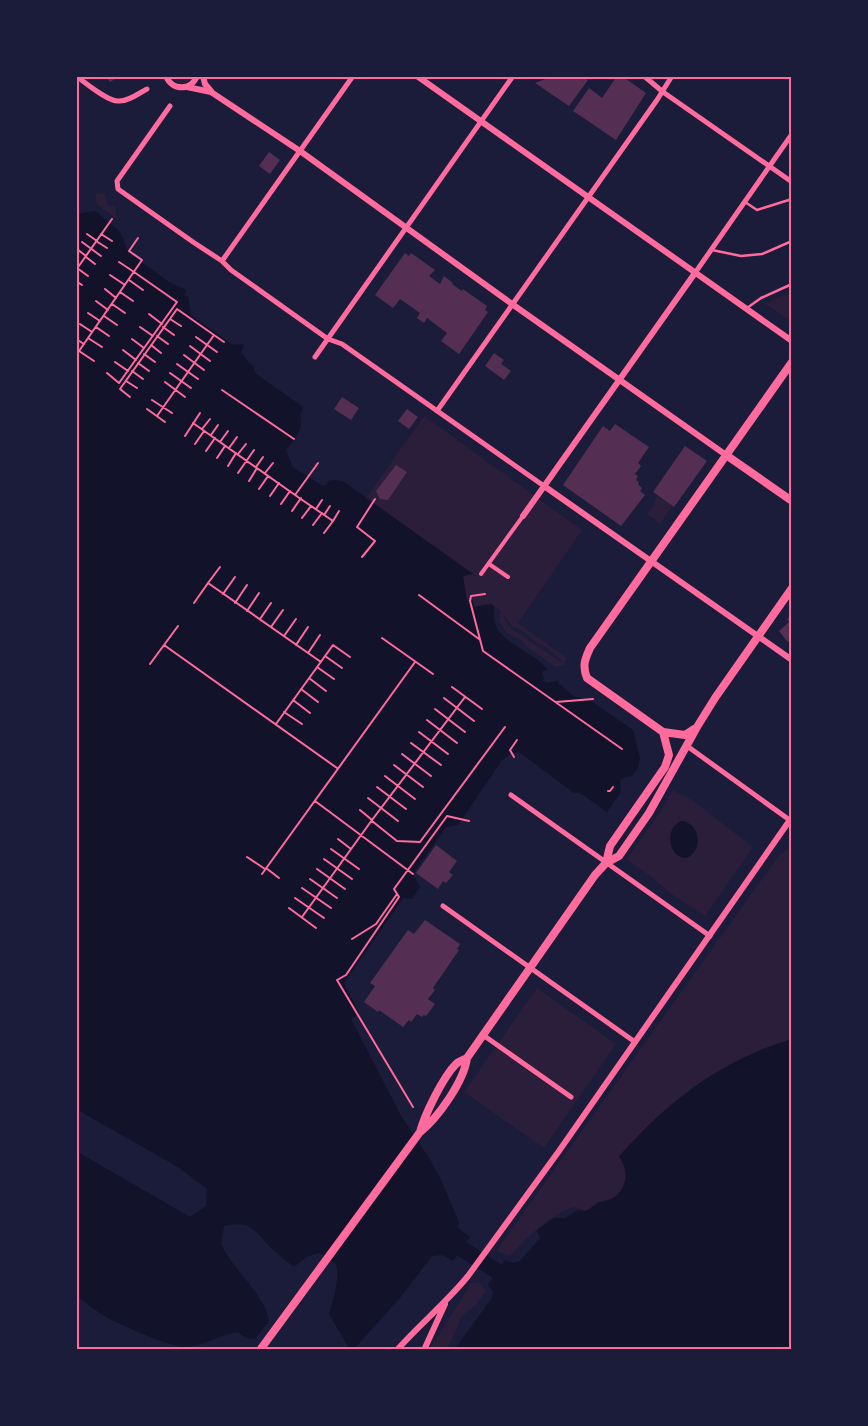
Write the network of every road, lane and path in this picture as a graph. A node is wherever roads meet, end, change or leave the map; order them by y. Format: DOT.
graph roads {
  1 [pos="76,76"];
  2 [pos="166,76"];
  3 [pos="197,76"];
  4 [pos="203,76"];
  5 [pos="353,76"];
  6 [pos="417,76"];
  7 [pos="513,76"];
  8 [pos="644,76"];
  9 [pos="672,76"];
  10 [pos="187,87"];
  11 [pos="147,89"];
  12 [pos="211,92"];
  13 [pos="663,92"];
  14 [pos="170,106"];
  15 [pos="482,121"];
  16 [pos="792,134"];
  17 [pos="300,151"];
  18 [pos="770,166"];
  19 [pos="792,182"];
  20 [pos="588,198"];
  21 [pos="792,199"];
  22 [pos="745,202"];
  23 [pos="112,219"];
  24 [pos="407,227"];
  25 [pos="87,234"];
  26 [pos="102,234"];
  27 [pos="138,238"];
  28 [pos="96,241"];
  29 [pos="112,241"];
  30 [pos="792,241"];
  31 [pos="82,242"];
  32 [pos="91,248"];
  33 [pos="107,248"];
  34 [pos="77,249"];
  35 [pos="710,250"];
  36 [pos="86,256"];
  37 [pos="101,256"];
  38 [pos="222,261"];
  39 [pos="76,262"];
  40 [pos="119,262"];
  41 [pos="94,264"];
  42 [pos="80,265"];
  43 [pos="77,269"];
  44 [pos="134,272"];
  45 [pos="695,273"];
  46 [pos="110,275"];
  47 [pos="88,276"];
  48 [pos="129,280"];
  49 [pos="76,281"];
  50 [pos="792,284"];
  51 [pos="125,285"];
  52 [pos="82,286"];
  53 [pos="105,289"];
  54 [pos="143,290"];
  55 [pos="120,292"];
  56 [pos="116,298"];
  57 [pos="96,301"];
  58 [pos="133,301"];
  59 [pos="112,304"];
  60 [pos="512,304"];
  61 [pos="745,308"];
  62 [pos="108,310"];
  63 [pos="125,312"];
  64 [pos="88,313"];
  65 [pos="149,314"];
  66 [pos="104,316"];
  67 [pos="170,318"];
  68 [pos="100,321"];
  69 [pos="80,324"];
  70 [pos="117,325"];
  71 [pos="162,326"];
  72 [pos="181,326"];
  73 [pos="96,327"];
  74 [pos="140,327"];
  75 [pos="92,332"];
  76 [pos="174,335"];
  77 [pos="214,335"];
  78 [pos="109,336"];
  79 [pos="153,336"];
  80 [pos="157,336"];
  81 [pos="196,337"];
  82 [pos="88,338"];
  83 [pos="76,339"];
  84 [pos="132,339"];
  85 [pos="328,339"];
  86 [pos="792,341"];
  87 [pos="224,342"];
  88 [pos="84,344"];
  89 [pos="168,344"];
  90 [pos="151,345"];
  91 [pos="207,345"];
  92 [pos="190,346"];
  93 [pos="102,348"];
  94 [pos="144,348"];
  95 [pos="78,350"];
  96 [pos="123,350"];
  97 [pos="161,352"];
  98 [pos="217,352"];
  99 [pos="144,354"];
  100 [pos="200,354"];
  101 [pos="184,355"];
  102 [pos="315,357"];
  103 [pos="136,360"];
  104 [pos="94,361"];
  105 [pos="210,361"];
  106 [pos="115,362"];
  107 [pos="155,362"];
  108 [pos="792,362"];
  109 [pos="138,363"];
  110 [pos="194,363"];
  111 [pos="177,364"];
  112 [pos="204,370"];
  113 [pos="128,371"];
  114 [pos="132,371"];
  115 [pos="149,371"];
  116 [pos="188,372"];
  117 [pos="107,373"];
  118 [pos="170,373"];
  119 [pos="143,379"];
  120 [pos="198,379"];
  121 [pos="619,380"];
  122 [pos="126,381"];
  123 [pos="181,381"];
  124 [pos="164,382"];
  125 [pos="137,388"];
  126 [pos="191,388"];
  127 [pos="175,390"];
  128 [pos="222,390"];
  129 [pos="130,397"];
  130 [pos="185,397"];
  131 [pos="152,400"];
  132 [pos="163,407"];
  133 [pos="147,409"];
  134 [pos="437,411"];
  135 [pos="200,412"];
  136 [pos="172,413"];
  137 [pos="157,416"];
  138 [pos="210,418"];
  139 [pos="166,422"];
  140 [pos="193,423"];
  141 [pos="218,425"];
  142 [pos="203,430"];
  143 [pos="228,431"];
  144 [pos="211,435"];
  145 [pos="184,436"];
  146 [pos="237,437"];
  147 [pos="215,438"];
  148 [pos="294,439"];
  149 [pos="220,442"];
  150 [pos="195,444"];
  151 [pos="246,444"];
  152 [pos="225,446"];
  153 [pos="229,448"];
  154 [pos="254,450"];
  155 [pos="206,451"];
  156 [pos="237,454"];
  157 [pos="726,455"];
  158 [pos="263,457"];
  159 [pos="217,458"];
  160 [pos="247,461"];
  161 [pos="273,463"];
  162 [pos="318,463"];
  163 [pos="228,466"];
  164 [pos="257,468"];
  165 [pos="238,473"];
  166 [pos="265,474"];
  167 [pos="268,476"];
  168 [pos="249,481"];
  169 [pos="279,483"];
  170 [pos="544,486"];
  171 [pos="259,489"];
  172 [pos="290,491"];
  173 [pos="296,495"];
  174 [pos="270,496"];
  175 [pos="301,498"];
  176 [pos="322,500"];
  177 [pos="375,500"];
  178 [pos="792,501"];
  179 [pos="281,504"];
  180 [pos="311,506"];
  181 [pos="330,506"];
  182 [pos="316,509"];
  183 [pos="292,511"];
  184 [pos="339,511"];
  185 [pos="323,514"];
  186 [pos="524,516"];
  187 [pos="302,518"];
  188 [pos="333,521"];
  189 [pos="313,526"];
  190 [pos="324,533"];
  191 [pos="362,557"];
  192 [pos="651,561"];
  193 [pos="489,564"];
  194 [pos="220,567"];
  195 [pos="482,574"];
  196 [pos="235,577"];
  197 [pos="508,577"];
  198 [pos="208,583"];
  199 [pos="247,585"];
  200 [pos="792,588"];
  201 [pos="259,593"];
  202 [pos="223,594"];
  203 [pos="485,594"];
  204 [pos="420,595"];
  205 [pos="235,602"];
  206 [pos="272,602"];
  207 [pos="194,603"];
  208 [pos="283,610"];
  209 [pos="247,611"];
  210 [pos="260,619"];
  211 [pos="296,619"];
  212 [pos="178,626"];
  213 [pos="271,627"];
  214 [pos="308,627"];
  215 [pos="320,635"];
  216 [pos="284,636"];
  217 [pos="758,637"];
  218 [pos="382,638"];
  219 [pos="479,639"];
  220 [pos="164,645"];
  221 [pos="296,645"];
  222 [pos="308,653"];
  223 [pos="325,656"];
  224 [pos="350,657"];
  225 [pos="792,660"];
  226 [pos="321,662"];
  227 [pos="415,662"];
  228 [pos="150,664"];
  229 [pos="317,667"];
  230 [pos="342,668"];
  231 [pos="432,674"];
  232 [pos="309,678"];
  233 [pos="334,679"];
  234 [pos="452,687"];
  235 [pos="301,689"];
  236 [pos="326,691"];
  237 [pos="465,697"];
  238 [pos="444,698"];
  239 [pos="593,699"];
  240 [pos="292,700"];
  241 [pos="318,702"];
  242 [pos="556,702"];
  243 [pos="457,708"];
  244 [pos="436,709"];
  245 [pos="482,709"];
  246 [pos="284,712"];
  247 [pos="310,713"];
  248 [pos="448,719"];
  249 [pos="427,720"];
  250 [pos="474,721"];
  251 [pos="276,724"];
  252 [pos="302,724"];
  253 [pos="696,726"];
  254 [pos="505,727"];
  255 [pos="440,730"];
  256 [pos="419,732"];
  257 [pos="465,732"];
  258 [pos="663,732"];
  259 [pos="517,740"];
  260 [pos="432,742"];
  261 [pos="411,743"];
  262 [pos="457,743"];
  263 [pos="687,746"];
  264 [pos="622,749"];
  265 [pos="423,752"];
  266 [pos="402,754"];
  267 [pos="448,754"];
  268 [pos="514,757"];
  269 [pos="414,764"];
  270 [pos="394,765"];
  271 [pos="441,766"];
  272 [pos="338,769"];
  273 [pos="406,774"];
  274 [pos="385,776"];
  275 [pos="431,776"];
  276 [pos="398,786"];
  277 [pos="377,787"];
  278 [pos="423,787"];
  279 [pos="613,787"];
  280 [pos="608,790"];
  281 [pos="511,795"];
  282 [pos="390,796"];
  283 [pos="368,798"];
  284 [pos="415,799"];
  285 [pos="315,801"];
  286 [pos="381,808"];
  287 [pos="406,809"];
  288 [pos="360,810"];
  289 [pos="372,820"];
  290 [pos="469,820"];
  291 [pos="791,820"];
  292 [pos="398,821"];
  293 [pos="360,836"];
  294 [pos="338,839"];
  295 [pos="331,849"];
  296 [pos="351,849"];
  297 [pos="247,857"];
  298 [pos="344,858"];
  299 [pos="324,859"];
  300 [pos="606,863"];
  301 [pos="337,868"];
  302 [pos="266,869"];
  303 [pos="317,869"];
  304 [pos="359,869"];
  305 [pos="262,874"];
  306 [pos="413,874"];
  307 [pos="279,878"];
  308 [pos="330,878"];
  309 [pos="310,879"];
  310 [pos="352,879"];
  311 [pos="302,888"];
  312 [pos="323,888"];
  313 [pos="345,888"];
  314 [pos="397,894"];
  315 [pos="295,898"];
  316 [pos="316,898"];
  317 [pos="337,898"];
  318 [pos="442,906"];
  319 [pos="289,908"];
  320 [pos="309,908"];
  321 [pos="330,908"];
  322 [pos="302,917"];
  323 [pos="324,918"];
  324 [pos="316,928"];
  325 [pos="710,936"];
  326 [pos="352,939"];
  327 [pos="530,969"];
  328 [pos="483,1035"];
  329 [pos="635,1042"];
  330 [pos="466,1058"];
  331 [pos="570,1097"];
  332 [pos="413,1107"];
  333 [pos="427,1122"];
  334 [pos="446,1300"];
  335 [pos="260,1348"];
  336 [pos="397,1350"];
  337 [pos="424,1350"];
  1 -- 11 [label="street"];
  2 -- 10 [label="street"];
  3 -- 10 [label="street"];
  4 -- 12 [label="street"];
  5 -- 17 [label="street"];
  6 -- 15 [label="street"];
  7 -- 15 [label="street"];
  8 -- 13 [label="street"];
  9 -- 13 [label="street"];
  10 -- 12 [label="street"];
  12 -- 17 [label="street"];
  13 -- 18 [label="street"];
  13 -- 20 [label="street"];
  14 -- 38 [label="street"];
  15 -- 20 [label="street"];
  15 -- 24 [label="street"];
  16 -- 18 [label="street"];
  17 -- 24 [label="street"];
  17 -- 38 [label="street"];
  18 -- 19 [label="street"];
  18 -- 22 [label="street"];
  20 -- 45 [label="street"];
  20 -- 60 [label="street"];
  21 -- 22 [label="lane"];
  22 -- 35 [label="street"];
  23 -- 26 [label="path"];
  24 -- 60 [label="street"];
  24 -- 85 [label="street"];
  25 -- 28 [label="path"];
  26 -- 28 [label="path"];
  26 -- 29 [label="path"];
  27 -- 44 [label="path"];
  28 -- 32 [label="path"];
  28 -- 33 [label="path"];
  30 -- 35 [label="lane"];
  31 -- 32 [label="path"];
  32 -- 36 [label="path"];
  32 -- 37 [label="path"];
  34 -- 36 [label="path"];
  35 -- 45 [label="street"];
  36 -- 41 [label="path"];
  36 -- 42 [label="path"];
  38 -- 85 [label="street"];
  39 -- 42 [label="path"];
  40 -- 44 [label="path"];
  42 -- 43 [label="path"];
  43 -- 47 [label="path"];
  44 -- 48 [label="path"];
  44 -- 71 [label="path"];
  45 -- 61 [label="street"];
  45 -- 121 [label="street"];
  46 -- 51 [label="path"];
  48 -- 51 [label="path"];
  48 -- 54 [label="path"];
  49 -- 52 [label="path"];
  50 -- 61 [label="lane"];
  51 -- 55 [label="path"];
  53 -- 56 [label="path"];
  55 -- 56 [label="path"];
  55 -- 58 [label="path"];
  56 -- 59 [label="path"];
  57 -- 62 [label="path"];
  59 -- 62 [label="path"];
  59 -- 63 [label="path"];
  60 -- 121 [label="street"];
  60 -- 134 [label="street"];
  61 -- 86 [label="street"];
  62 -- 66 [label="path"];
  64 -- 68 [label="path"];
  65 -- 71 [label="path"];
  66 -- 68 [label="path"];
  66 -- 70 [label="path"];
  67 -- 71 [label="path"];
  67 -- 72 [label="path"];
  67 -- 77 [label="path"];
  68 -- 73 [label="path"];
  69 -- 75 [label="path"];
  71 -- 76 [label="path"];
  71 -- 79 [label="path"];
  71 -- 80 [label="path"];
  73 -- 75 [label="path"];
  73 -- 78 [label="path"];
  74 -- 79 [label="path"];
  75 -- 82 [label="path"];
  77 -- 87 [label="path"];
  77 -- 91 [label="path"];
  79 -- 94 [label="path"];
  80 -- 89 [label="path"];
  80 -- 90 [label="path"];
  81 -- 91 [label="path"];
  82 -- 88 [label="path"];
  82 -- 93 [label="path"];
  83 -- 88 [label="path"];
  84 -- 94 [label="path"];
  85 -- 102 [label="street"];
  85 -- 134 [label="street"];
  88 -- 95 [label="path"];
  90 -- 97 [label="path"];
  90 -- 99 [label="path"];
  91 -- 98 [label="path"];
  91 -- 100 [label="path"];
  92 -- 100 [label="path"];
  94 -- 103 [label="path"];
  95 -- 104 [label="path"];
  96 -- 103 [label="path"];
  99 -- 107 [label="path"];
  99 -- 109 [label="path"];
  100 -- 105 [label="path"];
  100 -- 110 [label="path"];
  101 -- 110 [label="path"];
  103 -- 113 [label="path"];
  106 -- 113 [label="path"];
  108 -- 157 [label="main road"];
  109 -- 114 [label="path"];
  109 -- 115 [label="path"];
  110 -- 112 [label="path"];
  110 -- 116 [label="path"];
  111 -- 116 [label="path"];
  113 -- 117 [label="path"];
  114 -- 119 [label="path"];
  114 -- 122 [label="path"];
  116 -- 120 [label="path"];
  116 -- 123 [label="path"];
  118 -- 123 [label="path"];
  121 -- 157 [label="street"];
  121 -- 170 [label="street"];
  122 -- 125 [label="path"];
  122 -- 129 [label="path"];
  123 -- 126 [label="path"];
  123 -- 127 [label="path"];
  124 -- 127 [label="path"];
  127 -- 130 [label="path"];
  127 -- 132 [label="path"];
  128 -- 148 [label="path"];
  131 -- 132 [label="path"];
  132 -- 136 [label="path"];
  132 -- 137 [label="path"];
  133 -- 137 [label="path"];
  134 -- 170 [label="street"];
  135 -- 140 [label="path"];
  137 -- 139 [label="path"];
  138 -- 142 [label="path"];
  140 -- 142 [label="path"];
  140 -- 145 [label="path"];
  141 -- 144 [label="path"];
  142 -- 144 [label="path"];
  142 -- 150 [label="path"];
  143 -- 149 [label="path"];
  144 -- 147 [label="path"];
  146 -- 153 [label="path"];
  147 -- 149 [label="path"];
  147 -- 155 [label="path"];
  149 -- 152 [label="path"];
  151 -- 156 [label="path"];
  152 -- 153 [label="path"];
  152 -- 159 [label="path"];
  153 -- 156 [label="path"];
  154 -- 160 [label="path"];
  156 -- 160 [label="path"];
  156 -- 163 [label="path"];
  157 -- 178 [label="main road"];
  157 -- 192 [label="main road"];
  158 -- 164 [label="path"];
  160 -- 164 [label="path"];
  160 -- 165 [label="path"];
  161 -- 166 [label="path"];
  162 -- 173 [label="path"];
  164 -- 166 [label="path"];
  164 -- 168 [label="path"];
  166 -- 167 [label="path"];
  167 -- 169 [label="path"];
  167 -- 171 [label="path"];
  169 -- 172 [label="path"];
  169 -- 174 [label="path"];
  170 -- 186 [label="street"];
  170 -- 192 [label="street"];
  172 -- 173 [label="path"];
  172 -- 179 [label="path"];
  173 -- 175 [label="path"];
  175 -- 180 [label="path"];
  175 -- 183 [label="path"];
  176 -- 182 [label="path"];
  177 -- 191 [label="path"];
  180 -- 182 [label="path"];
  180 -- 187 [label="path"];
  181 -- 185 [label="path"];
  182 -- 185 [label="path"];
  184 -- 188 [label="path"];
  185 -- 188 [label="path"];
  185 -- 189 [label="path"];
  186 -- 193 [label="street"];
  188 -- 190 [label="path"];
  192 -- 217 [label="street"];
  192 -- 258 [label="main road"];
  193 -- 195 [label="street"];
  193 -- 197 [label="street"];
  194 -- 198 [label="path"];
  196 -- 202 [label="path"];
  198 -- 202 [label="path"];
  198 -- 207 [label="path"];
  199 -- 205 [label="path"];
  200 -- 217 [label="main road"];
  201 -- 209 [label="path"];
  202 -- 205 [label="path"];
  203 -- 219 [label="path"];
  204 -- 219 [label="path"];
  205 -- 209 [label="path"];
  206 -- 210 [label="path"];
  208 -- 213 [label="path"];
  209 -- 210 [label="path"];
  210 -- 213 [label="path"];
  211 -- 216 [label="path"];
  212 -- 220 [label="path"];
  213 -- 216 [label="path"];
  214 -- 221 [label="path"];
  215 -- 222 [label="path"];
  216 -- 221 [label="path"];
  217 -- 225 [label="street"];
  217 -- 253 [label="main road"];
  218 -- 227 [label="path"];
  219 -- 242 [label="path"];
  220 -- 228 [label="path"];
  220 -- 251 [label="path"];
  221 -- 222 [label="path"];
  222 -- 226 [label="path"];
  223 -- 224 [label="path"];
  223 -- 226 [label="path"];
  223 -- 230 [label="path"];
  226 -- 229 [label="path"];
  227 -- 231 [label="path"];
  227 -- 272 [label="path"];
  229 -- 232 [label="path"];
  229 -- 233 [label="path"];
  232 -- 235 [label="path"];
  232 -- 236 [label="path"];
  234 -- 237 [label="path"];
  235 -- 240 [label="path"];
  235 -- 241 [label="path"];
  237 -- 243 [label="path"];
  237 -- 245 [label="path"];
  238 -- 243 [label="path"];
  239 -- 242 [label="path"];
  240 -- 246 [label="path"];
  240 -- 247 [label="path"];
  242 -- 264 [label="path"];
  243 -- 248 [label="path"];
  243 -- 250 [label="path"];
  244 -- 248 [label="path"];
  246 -- 251 [label="path"];
  246 -- 252 [label="path"];
  248 -- 255 [label="path"];
  248 -- 257 [label="path"];
  249 -- 255 [label="path"];
  251 -- 272 [label="path"];
  253 -- 258 [label="main road"];
  253 -- 263 [label="main road"];
  254 -- 289 [label="path"];
  255 -- 260 [label="path"];
  255 -- 262 [label="path"];
  256 -- 260 [label="path"];
  258 -- 300 [label="main road"];
  259 -- 268 [label="path"];
  260 -- 265 [label="path"];
  260 -- 267 [label="path"];
  261 -- 265 [label="path"];
  263 -- 291 [label="street"];
  263 -- 300 [label="main road"];
  265 -- 269 [label="path"];
  265 -- 271 [label="path"];
  266 -- 269 [label="path"];
  269 -- 273 [label="path"];
  269 -- 275 [label="path"];
  270 -- 273 [label="path"];
  272 -- 285 [label="path"];
  273 -- 276 [label="path"];
  273 -- 278 [label="path"];
  274 -- 276 [label="path"];
  276 -- 282 [label="path"];
  276 -- 284 [label="path"];
  277 -- 282 [label="path"];
  279 -- 280 [label="path"];
  281 -- 300 [label="street"];
  282 -- 286 [label="path"];
  282 -- 287 [label="path"];
  283 -- 286 [label="path"];
  285 -- 293 [label="path"];
  285 -- 302 [label="path"];
  286 -- 289 [label="path"];
  286 -- 292 [label="path"];
  288 -- 289 [label="path"];
  289 -- 293 [label="path"];
  290 -- 314 [label="path"];
  291 -- 325 [label="street"];
  293 -- 296 [label="path"];
  293 -- 306 [label="path"];
  294 -- 296 [label="path"];
  295 -- 298 [label="path"];
  296 -- 298 [label="path"];
  297 -- 302 [label="path"];
  298 -- 301 [label="path"];
  298 -- 304 [label="path"];
  299 -- 301 [label="path"];
  300 -- 325 [label="street"];
  300 -- 327 [label="main road"];
  301 -- 308 [label="path"];
  301 -- 310 [label="path"];
  302 -- 305 [label="path"];
  302 -- 307 [label="path"];
  303 -- 308 [label="path"];
  308 -- 312 [label="path"];
  308 -- 313 [label="path"];
  309 -- 312 [label="path"];
  311 -- 316 [label="path"];
  312 -- 316 [label="path"];
  312 -- 317 [label="path"];
  314 -- 326 [label="path"];
  314 -- 332 [label="path"];
  315 -- 320 [label="path"];
  316 -- 320 [label="path"];
  316 -- 321 [label="path"];
  318 -- 327 [label="street"];
  319 -- 322 [label="path"];
  320 -- 322 [label="path"];
  320 -- 323 [label="path"];
  322 -- 324 [label="path"];
  325 -- 329 [label="street"];
  327 -- 328 [label="main road"];
  327 -- 329 [label="street"];
  328 -- 330 [label="main road"];
  328 -- 331 [label="street"];
  329 -- 334 [label="street"];
  330 -- 333 [label="main road"];
  330 -- 333 [label="main road"];
  333 -- 335 [label="main road"];
  334 -- 336 [label="street"];
  334 -- 337 [label="street"];
}
